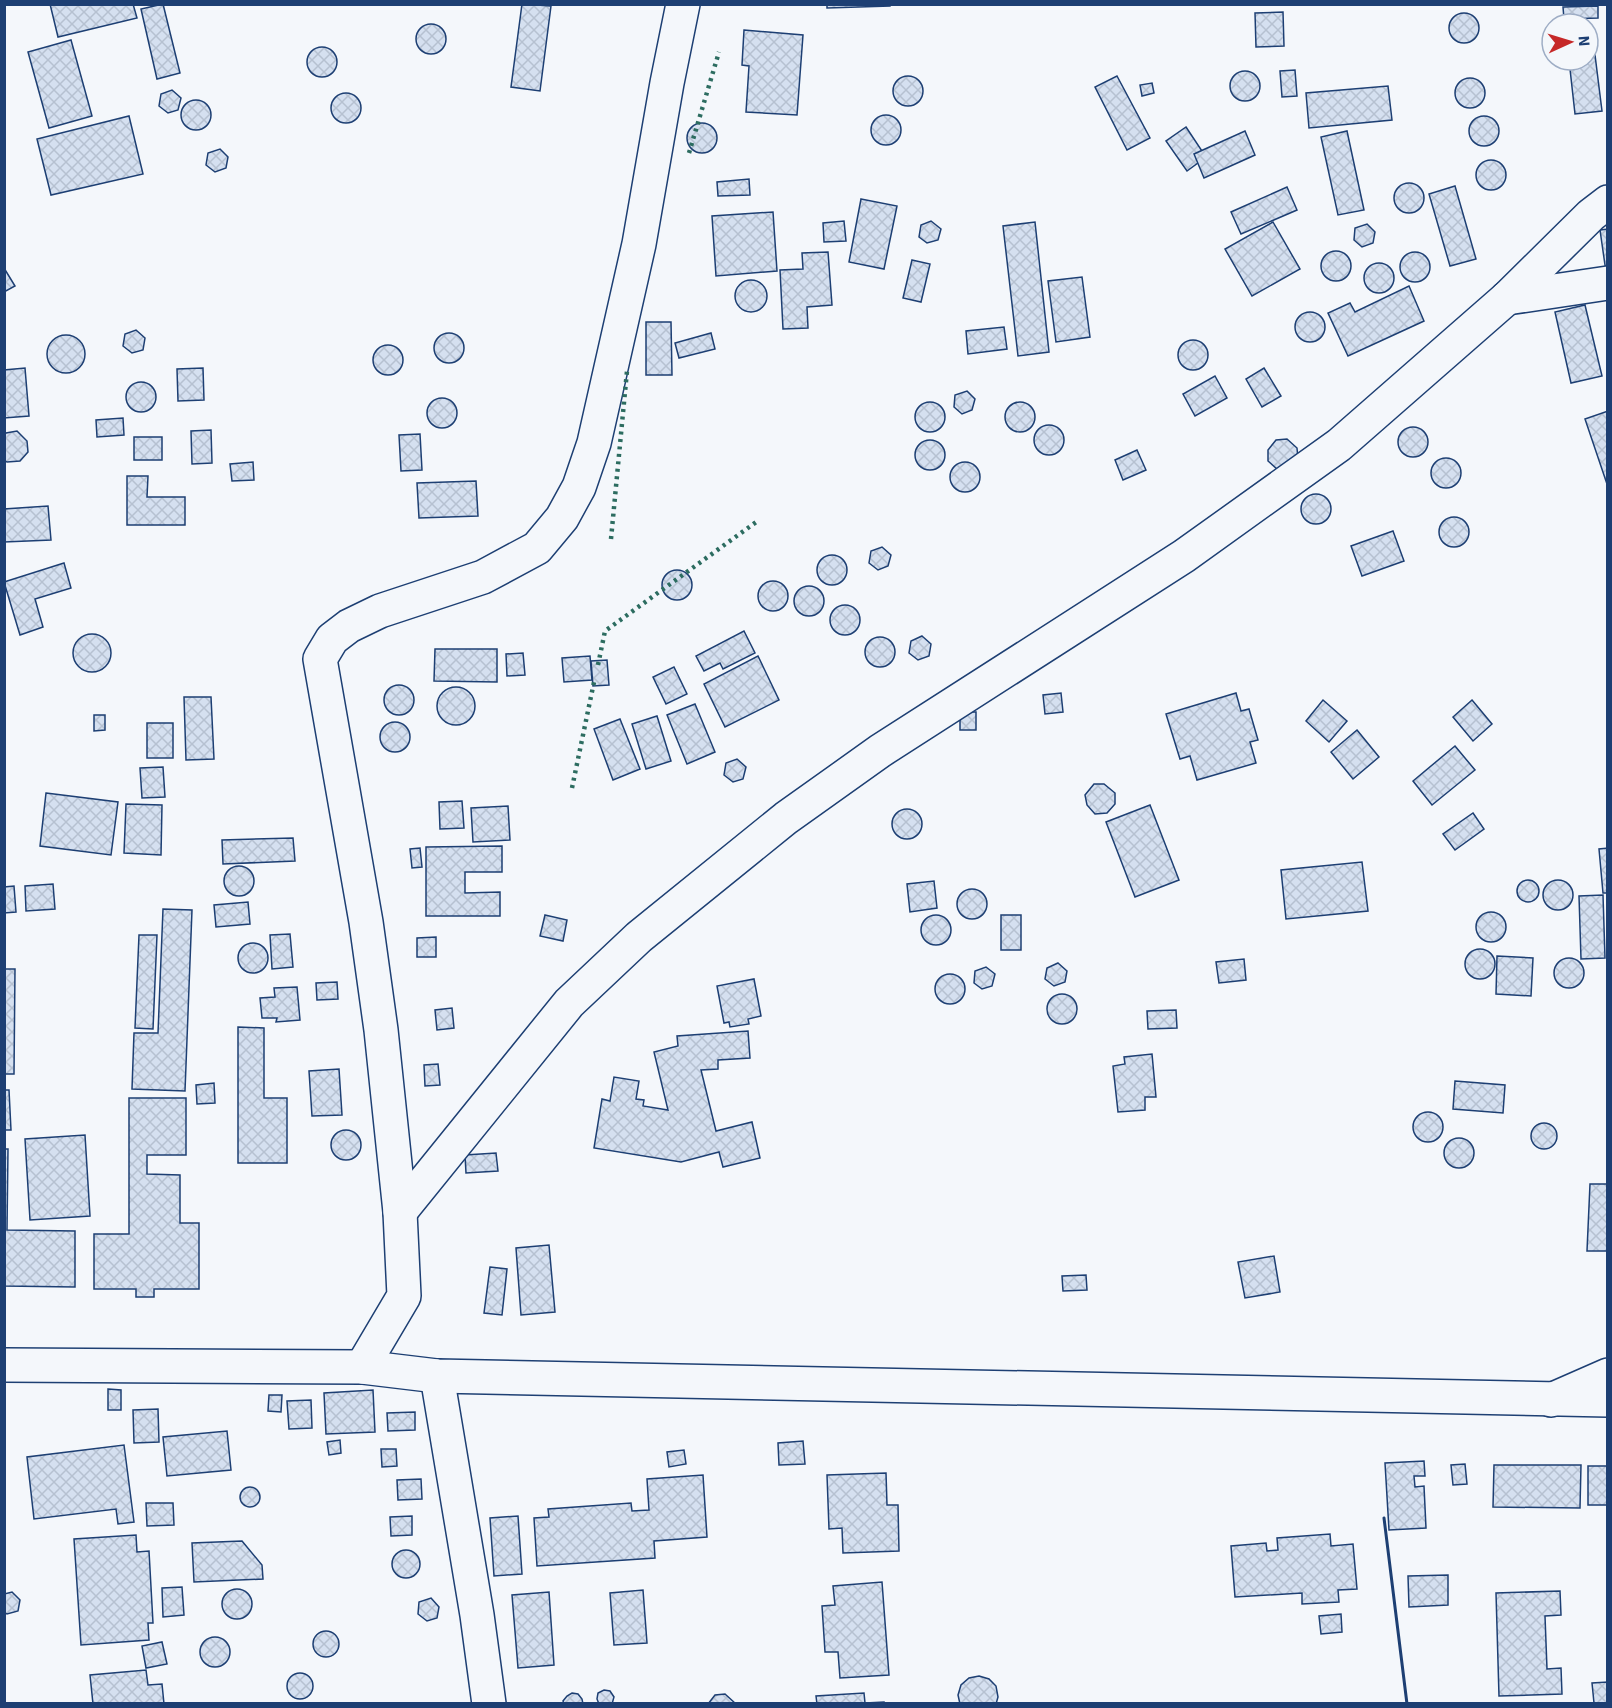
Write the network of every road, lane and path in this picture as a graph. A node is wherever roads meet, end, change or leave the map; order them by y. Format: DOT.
graph roads {
  1 [pos="683,4"];
  2 [pos="1608,202"];
  3 [pos="1608,283"];
  4 [pos="1507,298"];
  5 [pos="400,1212"];
  6 [pos="4,1365"];
  7 [pos="362,1367"];
  8 [pos="1608,1375"];
  9 [pos="437,1376"];
  10 [pos="1551,1400"];
  11 [pos="1608,1400"];
  12 [pos="489,1704"];
  1 -- 5 [label="street"];
  2 -- 4 [label="street"];
  3 -- 4 [label="street"];
  4 -- 5 [label="street"];
  5 -- 7 [label="street"];
  6 -- 7 [label="street"];
  7 -- 9 [label="street"];
  8 -- 10 [label="street"];
  9 -- 10 [label="street"];
  9 -- 12 [label="street"];
  10 -- 11 [label="street"];
}
